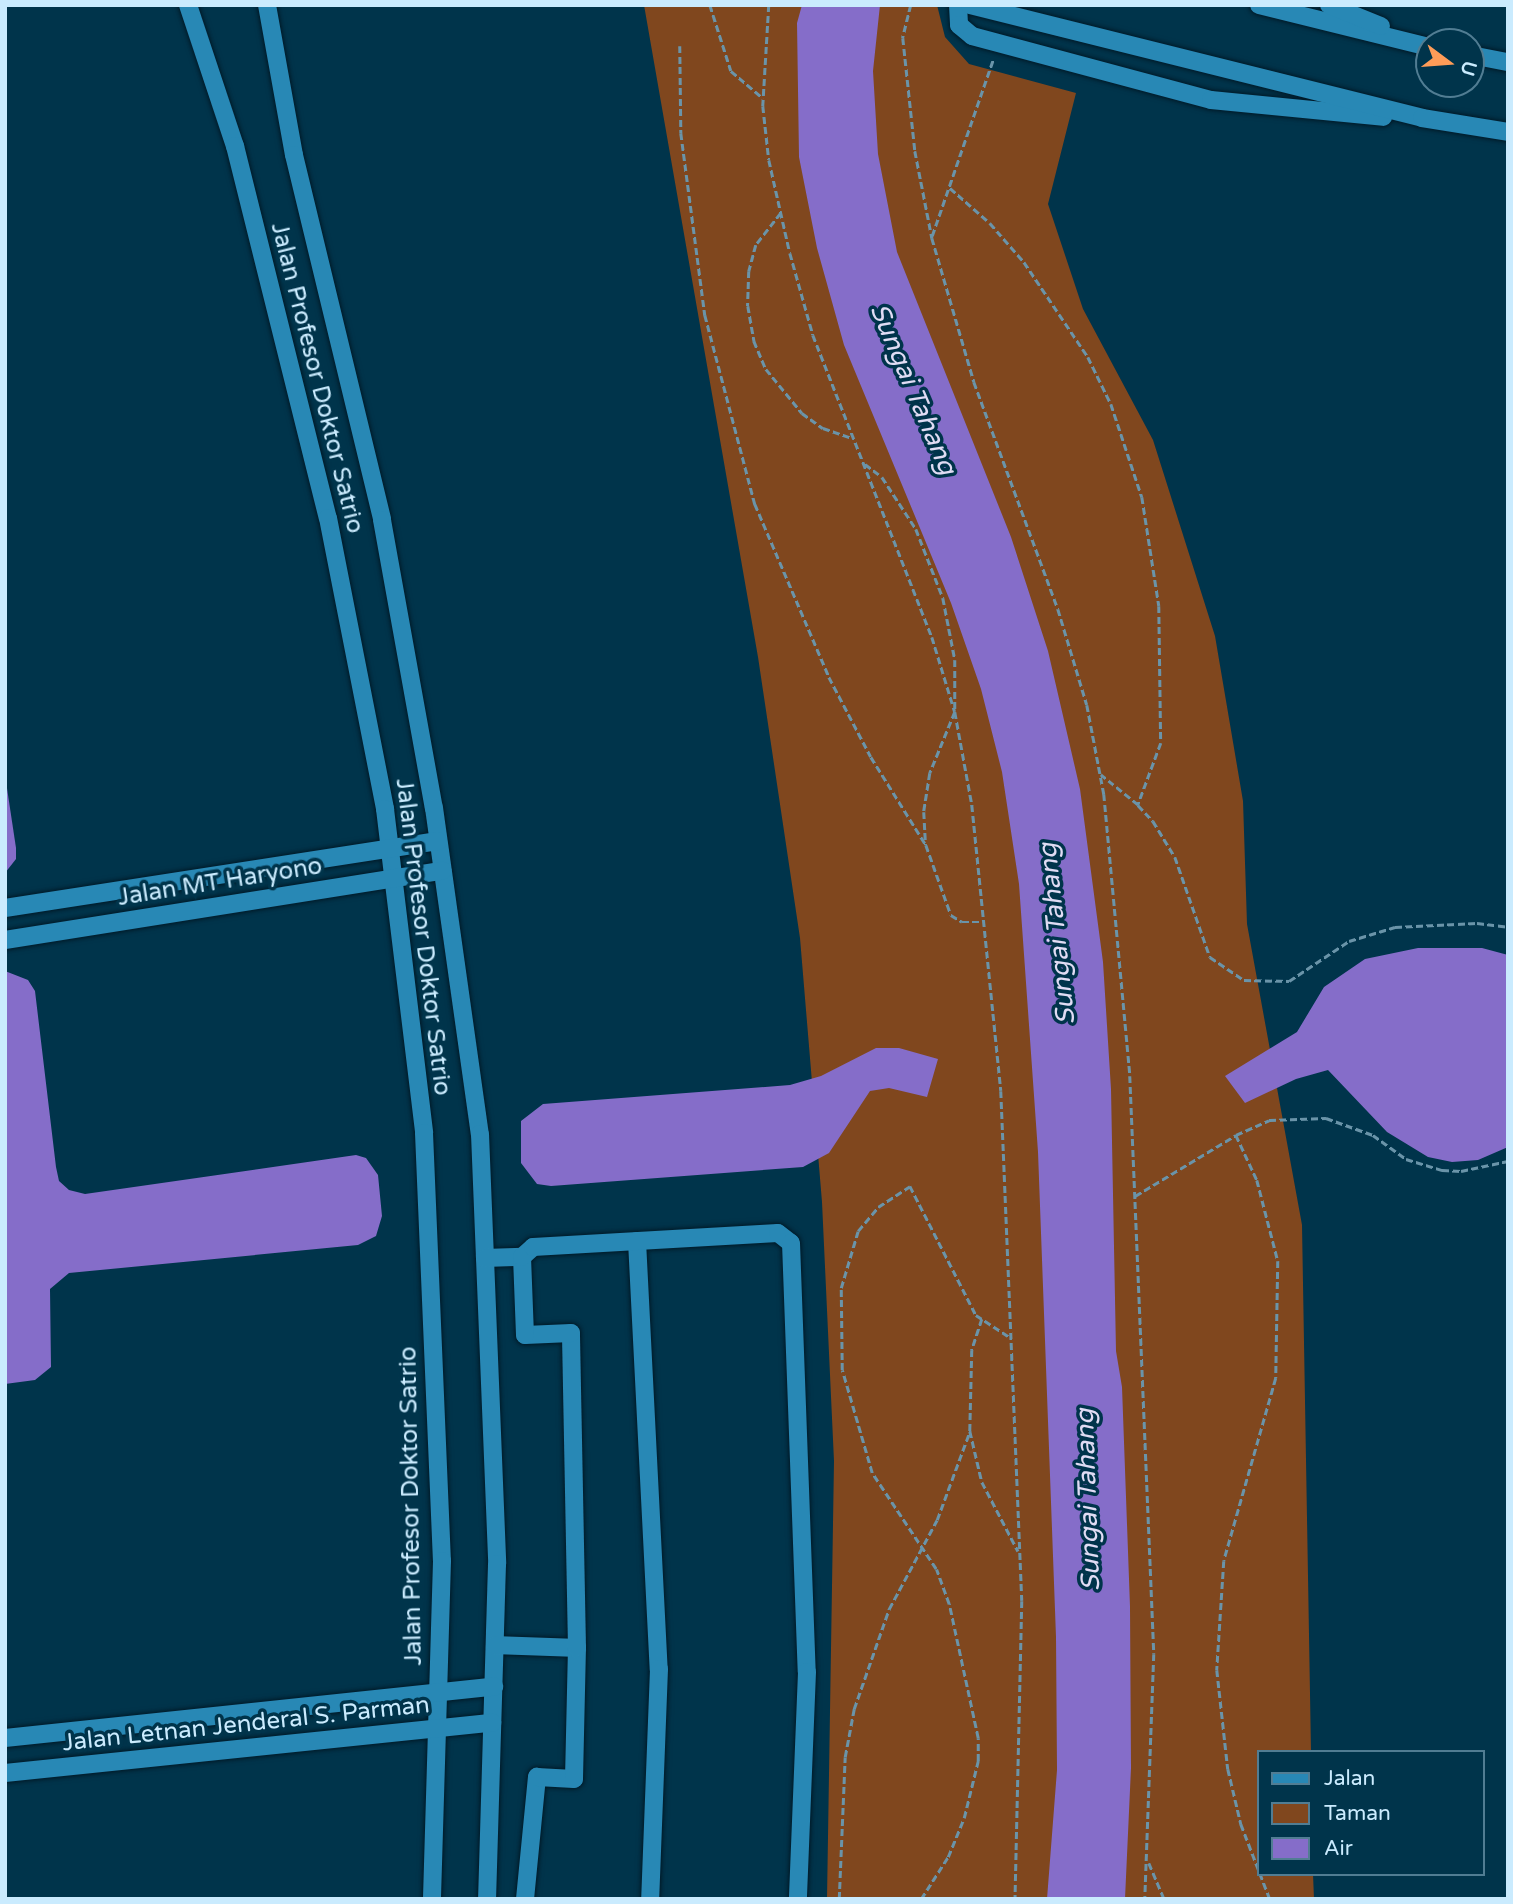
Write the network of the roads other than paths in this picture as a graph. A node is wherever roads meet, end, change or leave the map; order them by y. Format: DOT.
graph roads {
  1 [pos="188,5"];
  2 [pos="267,5"];
  3 [pos="958,5"];
  4 [pos="970,5"];
  5 [pos="1259,5"];
  6 [pos="1329,5"];
  7 [pos="1415,40"];
  8 [pos="1415,43"];
  9 [pos="1485,58"];
  10 [pos="1508,62"];
  11 [pos="1422,118"];
  12 [pos="1508,132"];
  13 [pos="438,841"];
  14 [pos="389,848"];
  15 [pos="443,871"];
  16 [pos="393,879"];
  17 [pos="5,908"];
  18 [pos="5,940"];
  19 [pos="637,1241"];
  20 [pos="522,1257"];
  21 [pos="485,1258"];
  22 [pos="495,1645"];
  23 [pos="576,1648"];
  24 [pos="494,1687"];
  25 [pos="438,1693"];
  26 [pos="492,1723"];
  27 [pos="437,1729"];
  28 [pos="5,1738"];
  29 [pos="5,1773"];
  30 [pos="432,1899"];
  31 [pos="487,1899"];
  32 [pos="525,1899"];
  33 [pos="650,1899"];
  34 [pos="798,1899"];
  1 -- 14 [label="street, Jalan Profesor Doktor Satrio"];
  2 -- 13 [label="street, Jalan Profesor Doktor Satrio"];
  3 -- 11 [label="street"];
  4 -- 11 [label="street"];
  5 -- 8 [label="street"];
  6 -- 7 [label="street"];
  9 -- 10 [label="street"];
  11 -- 12 [label="street"];
  13 -- 14 [label="street, Jalan MT Haryono"];
  13 -- 15 [label="street, Jalan Profesor Doktor Satrio"];
  14 -- 16 [label="street, Jalan Profesor Doktor Satrio"];
  14 -- 17 [label="street, Jalan MT Haryono"];
  15 -- 16 [label="street, Jalan MT Haryono"];
  15 -- 21 [label="street, Jalan Profesor Doktor Satrio"];
  16 -- 18 [label="street, Jalan MT Haryono"];
  16 -- 25 [label="street, Jalan Profesor Doktor Satrio"];
  19 -- 20 [label="street"];
  19 -- 33 [label="street"];
  19 -- 34 [label="street"];
  20 -- 21 [label="street"];
  20 -- 23 [label="street"];
  21 -- 22 [label="street, Jalan Profesor Doktor Satrio"];
  22 -- 23 [label="street"];
  22 -- 24 [label="street, Jalan Profesor Doktor Satrio"];
  23 -- 32 [label="street"];
  24 -- 25 [label="street, Jalan Letnan Jenderal S. Parman"];
  24 -- 26 [label="street, Jalan Profesor Doktor Satrio"];
  25 -- 27 [label="street, Jalan Profesor Doktor Satrio"];
  25 -- 28 [label="street, Jalan Letnan Jenderal S. Parman"];
  26 -- 27 [label="street, Jalan Letnan Jenderal S. Parman"];
  26 -- 31 [label="street, Jalan Profesor Doktor Satrio"];
  27 -- 29 [label="street, Jalan Letnan Jenderal S. Parman"];
  27 -- 30 [label="street, Jalan Profesor Doktor Satrio"];
}
